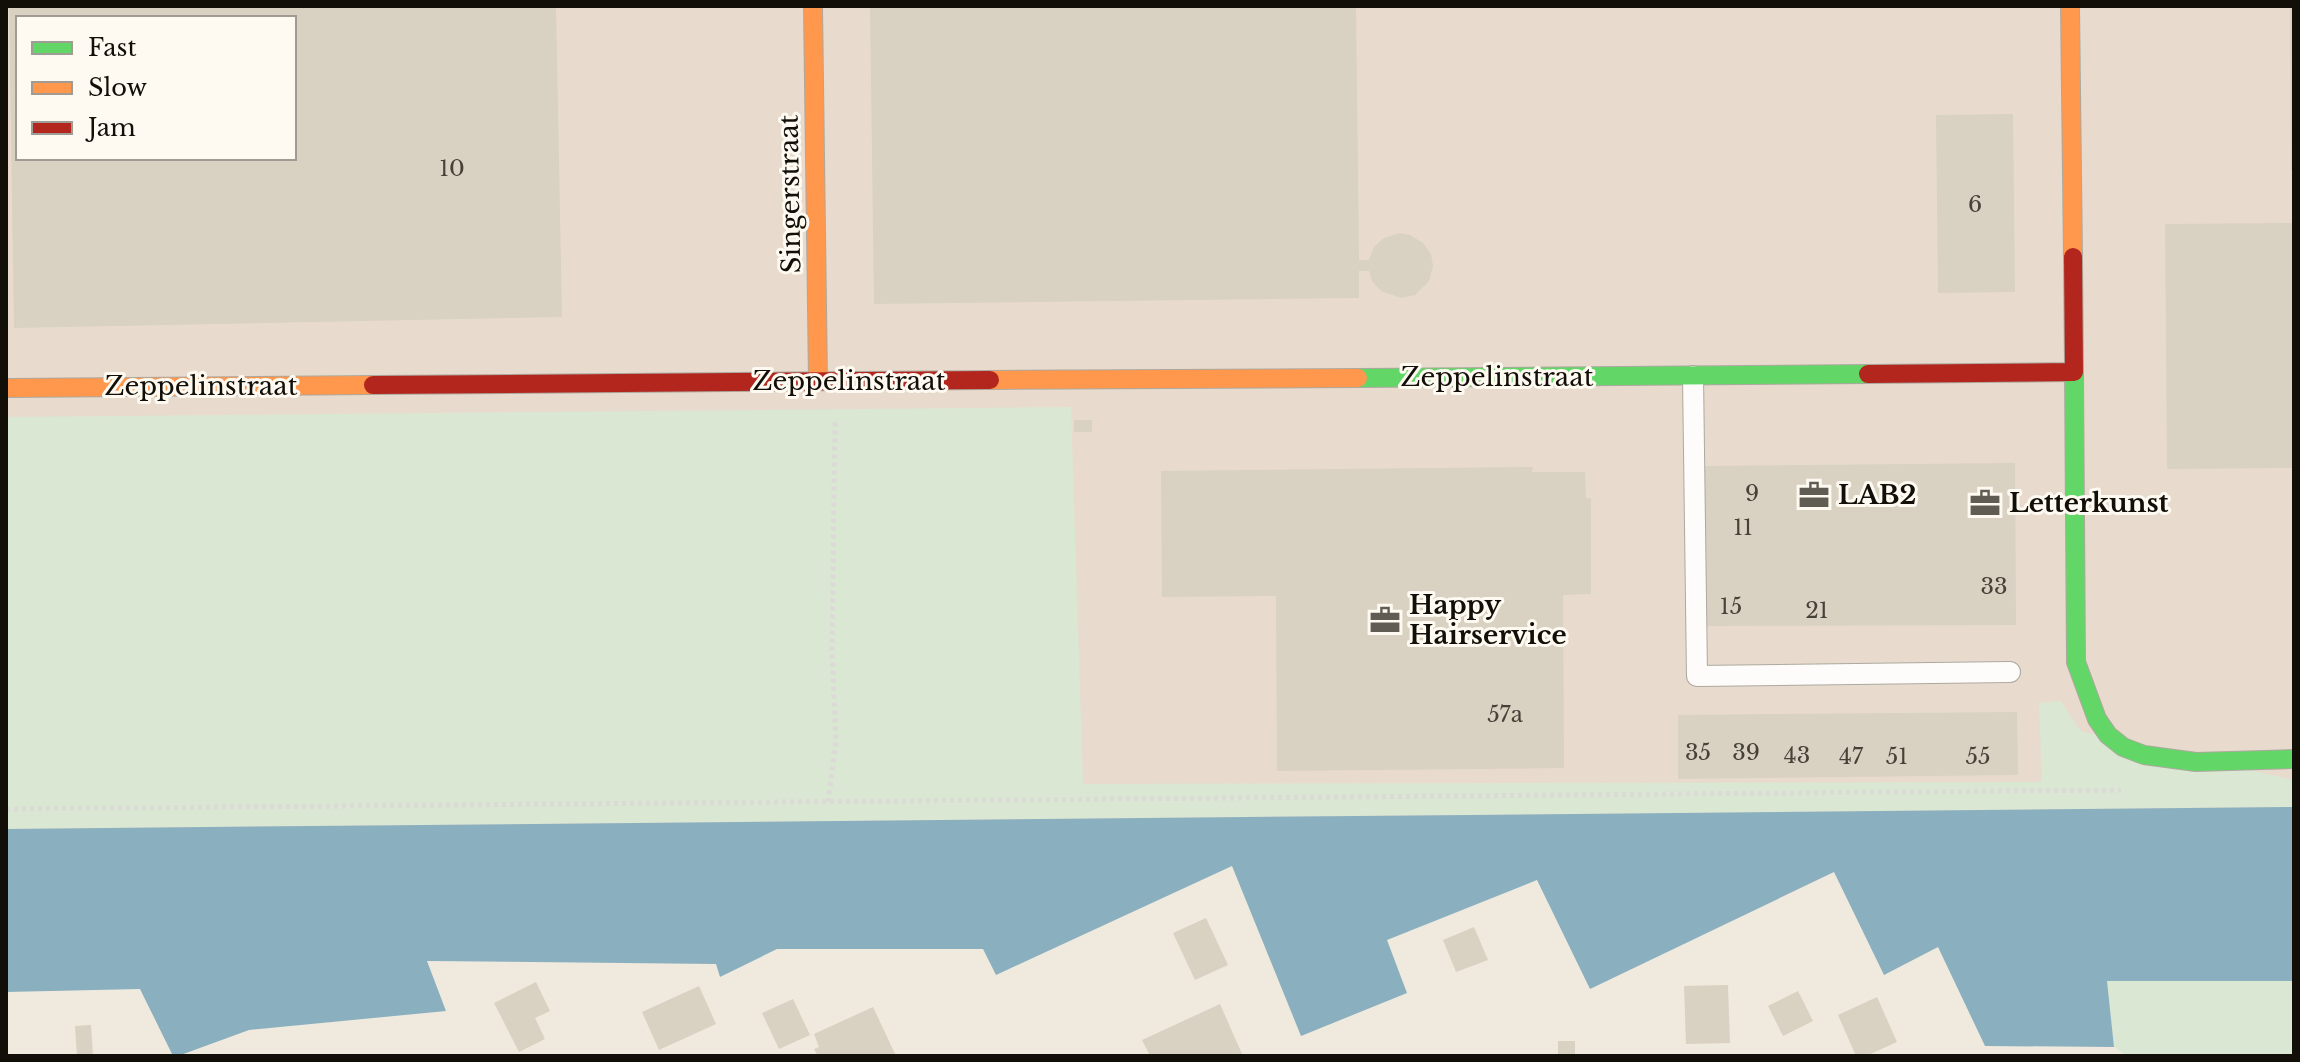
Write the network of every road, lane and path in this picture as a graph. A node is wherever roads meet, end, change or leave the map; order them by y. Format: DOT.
graph roads {
  1 [pos="813,6"];
  2 [pos="2070,6"];
  3 [pos="2074,372"];
  4 [pos="1693,376"];
  5 [pos="818,381"];
  6 [pos="6,388"];
  7 [pos="2010,672"];
  8 [pos="2294,759"];
  9 [pos="2129,790"];
  10 [pos="828,802"];
  11 [pos="6,809"];
  1 -- 5 [label="street, Singerstraat"];
  2 -- 3 [label="street"];
  3 -- 4 [label="street, Zeppelinstraat"];
  3 -- 8 [label="street"];
  4 -- 5 [label="street, Zeppelinstraat"];
  4 -- 7 [label="lane"];
  5 -- 6 [label="street, Zeppelinstraat"];
  5 -- 10 [label="path"];
  9 -- 10 [label="path"];
  10 -- 11 [label="path"];
}
